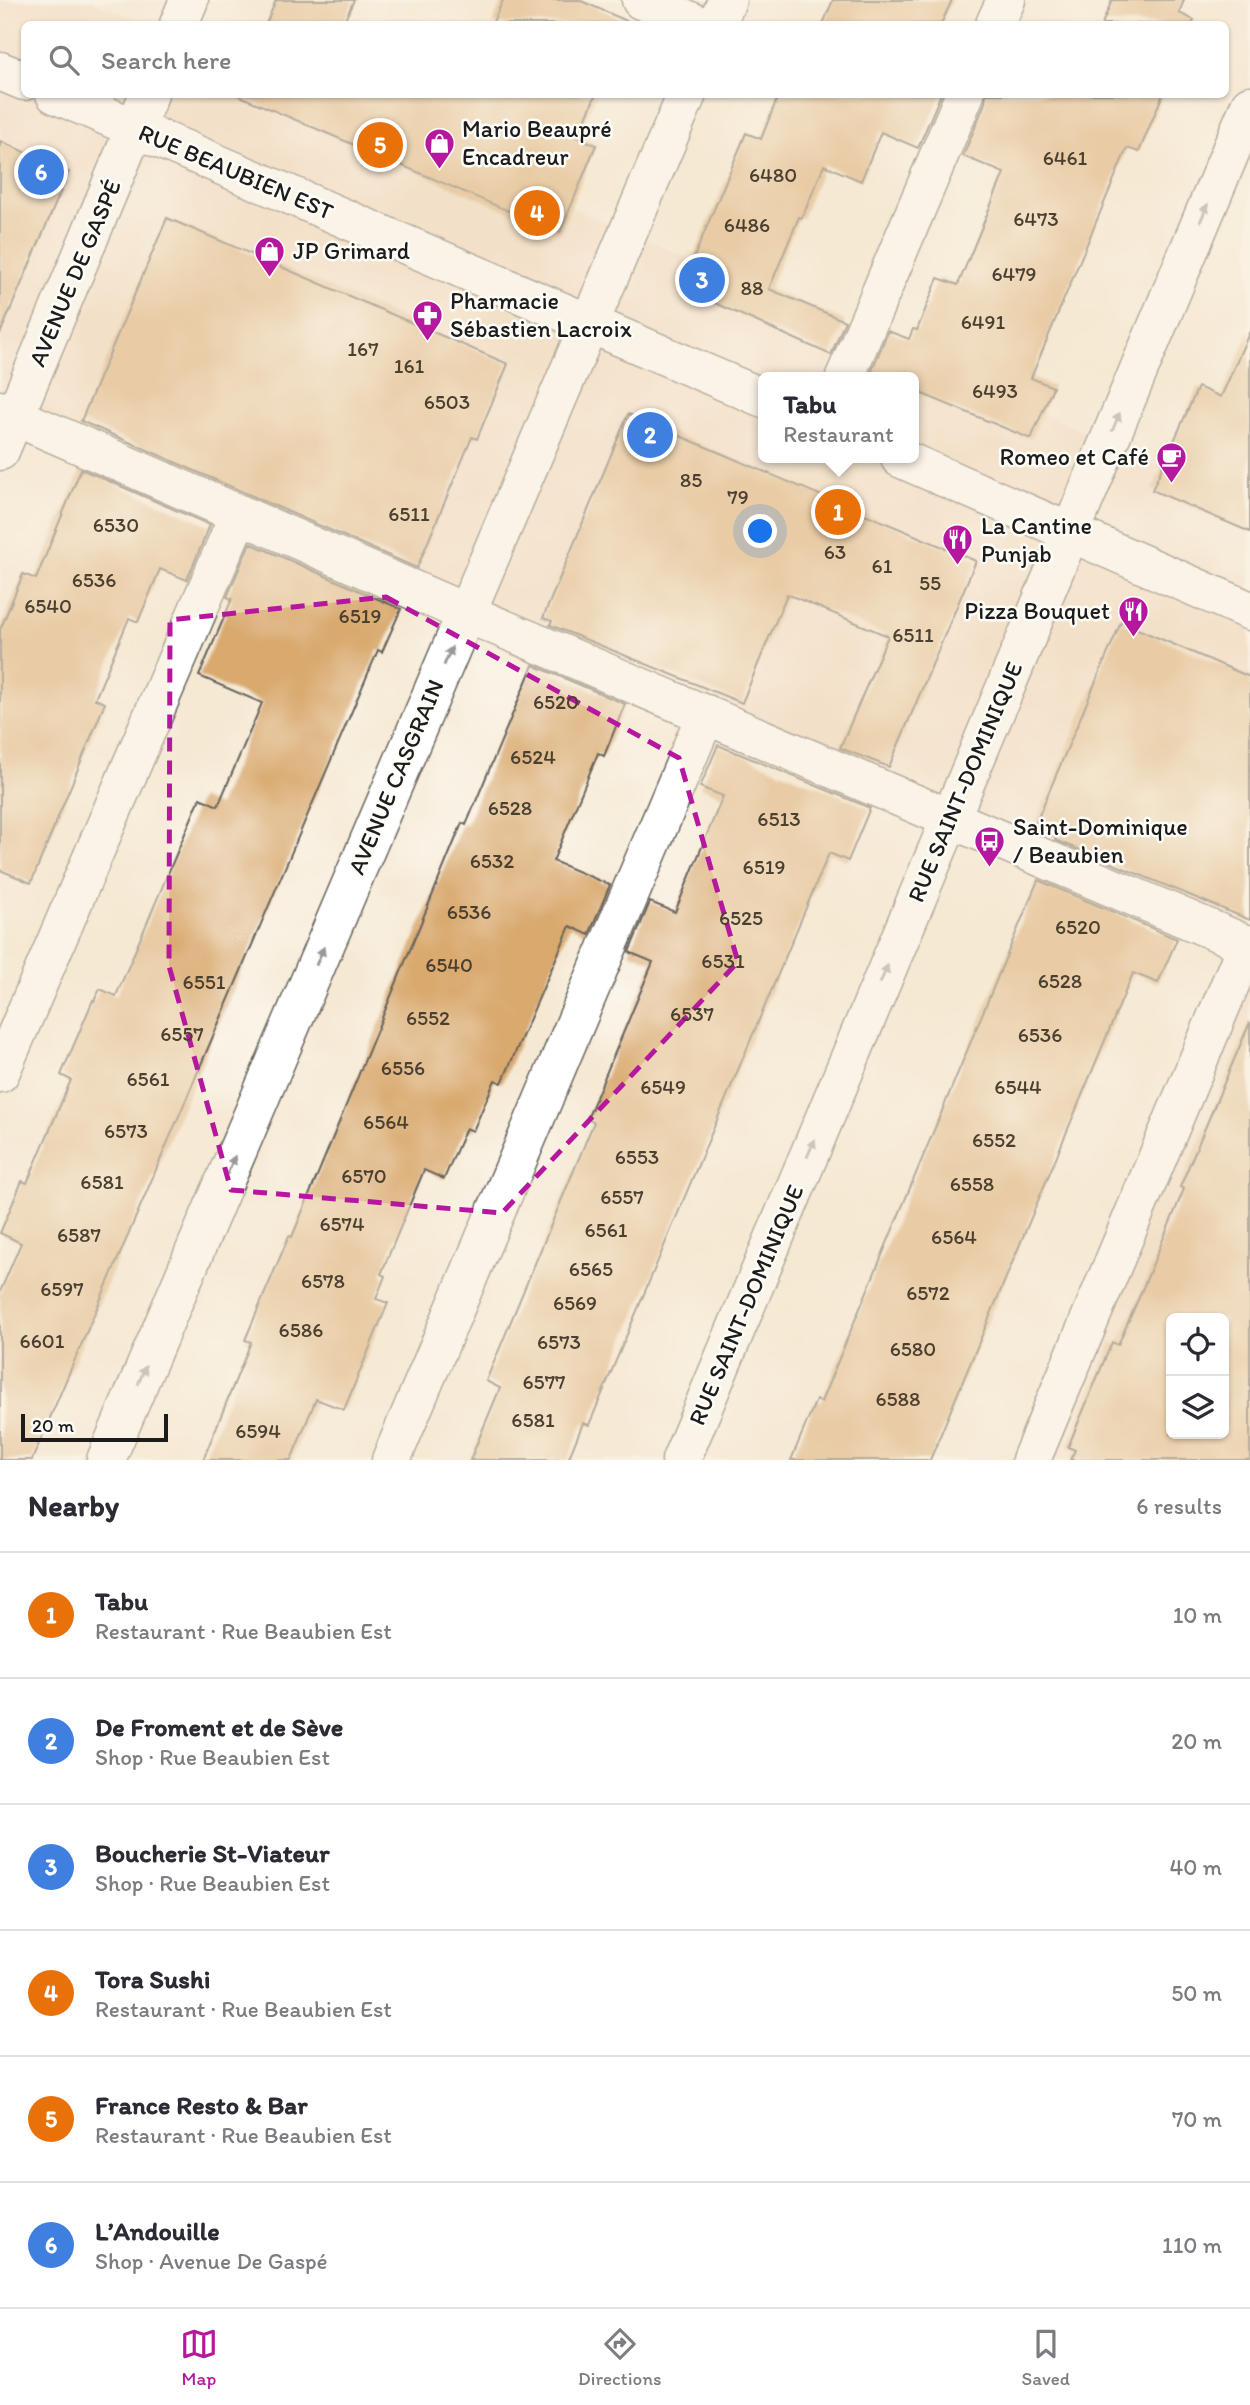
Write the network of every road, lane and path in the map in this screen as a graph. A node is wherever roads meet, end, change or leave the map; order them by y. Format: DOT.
graph roads {
  1 [pos="189,0"];
  2 [pos="641,0"];
  3 [pos="727,0"];
  4 [pos="1006,0"];
  5 [pos="179,21"];
  6 [pos="690,21"];
  7 [pos="718,21"];
  8 [pos="996,21"];
  9 [pos="0,71"];
  10 [pos="21,80"];
  11 [pos="75,98"];
  12 [pos="685,98"];
  13 [pos="963,98"];
  14 [pos="1250,105"];
  15 [pos="142,111"];
  16 [pos="590,324"];
  17 [pos="847,372"];
  18 [pos="758,396"];
  19 [pos="7,413"];
  20 [pos="0,451"];
  21 [pos="912,463"];
  22 [pos="239,514"];
  23 [pos="1071,531"];
  24 [pos="1250,611"];
  25 [pos="466,613"];
  26 [pos="706,714"];
  27 [pos="950,818"];
  28 [pos="1249,945"];
  29 [pos="0,1073"];
  30 [pos="106,1460"];
  31 [pos="391,1460"];
  32 [pos="681,1460"];
  33 [pos="1031,1460"];
  1 -- 5 [label="street"];
  2 -- 6 [label="street"];
  3 -- 7 [label="street"];
  4 -- 8 [label="street"];
  9 -- 10 [label="street"];
  11 -- 15 [label="street, RUE BEAUBIEN EST"];
  12 -- 16 [label="street, AVENUE CASGRAIN"];
  13 -- 17 [label="street"];
  23 -- 14 [label="street, RUE SAINT-DOMINIQUE, one-way"];
  15 -- 16 [label="street, RUE BEAUBIEN EST"];
  15 -- 19 [label="street, AVENUE DE GASPÉ"];
  16 -- 18 [label="street, RUE BEAUBIEN EST"];
  16 -- 25 [label="street, AVENUE CASGRAIN"];
  19 -- 20 [label="street, AVENUE DE GASPÉ"];
  19 -- 22 [label="street"];
  21 -- 23 [label="street"];
  22 -- 25 [label="street"];
  22 -- 29 [label="street"];
  23 -- 24 [label="street"];
  23 -- 27 [label="street, RUE SAINT-DOMINIQUE"];
  25 -- 26 [label="street"];
  30 -- 25 [label="street, AVENUE CASGRAIN, one-way"];
  26 -- 27 [label="street"];
  26 -- 31 [label="street"];
  27 -- 28 [label="street"];
  32 -- 27 [label="street, RUE SAINT-DOMINIQUE, one-way"];
  28 -- 33 [label="street"];
}
